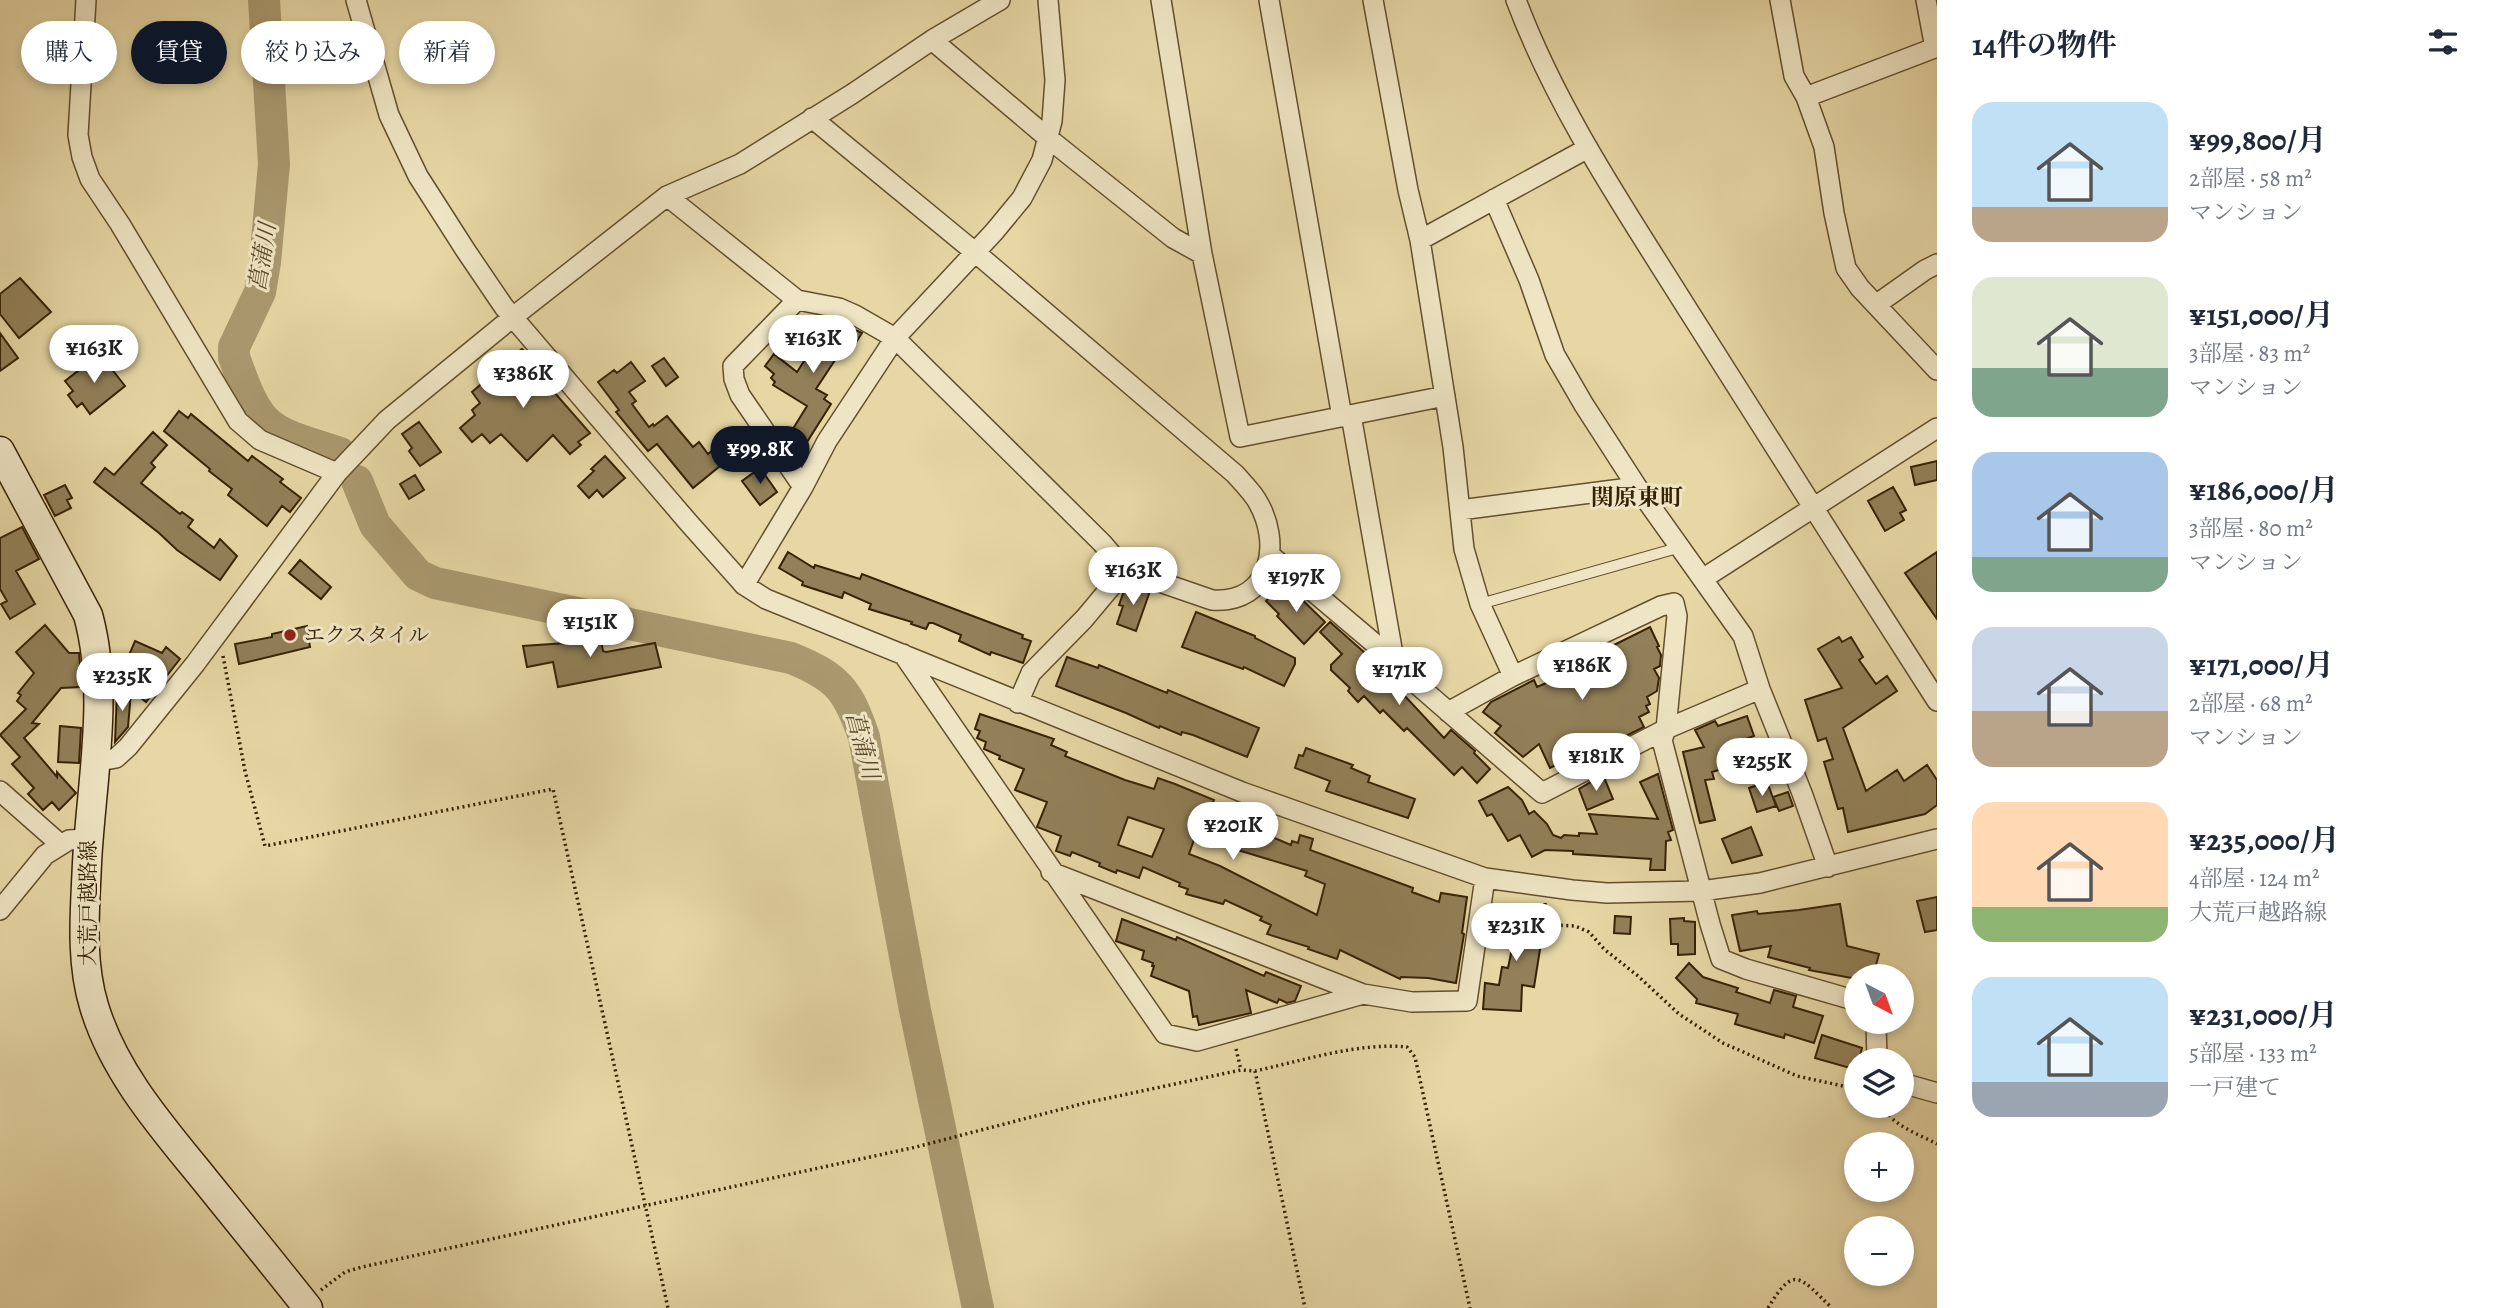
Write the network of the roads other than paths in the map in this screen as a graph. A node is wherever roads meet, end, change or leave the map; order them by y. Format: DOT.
graph roads {
  1 [pos="86,0"];
  2 [pos="356,0"];
  3 [pos="1000,0"];
  4 [pos="1048,0"];
  5 [pos="1161,0"];
  6 [pos="1269,0"];
  7 [pos="1373,0"];
  8 [pos="1780,0"];
  9 [pos="1926,0"];
  10 [pos="1518,1"];
  11 [pos="932,40"];
  12 [pos="1936,47"];
  13 [pos="1805,97"];
  14 [pos="812,118"];
  15 [pos="1048,138"];
  16 [pos="1588,148"];
  17 [pos="667,196"];
  18 [pos="1494,199"];
  19 [pos="1420,240"];
  20 [pos="976,253"];
  21 [pos="1202,254"];
  22 [pos="1937,264"];
  23 [pos="797,300"];
  24 [pos="1877,304"];
  25 [pos="513,317"];
  26 [pos="895,338"];
  27 [pos="1937,370"];
  28 [pos="1445,396"];
  29 [pos="1347,416"];
  30 [pos="1937,428"];
  31 [pos="0,452"];
  32 [pos="337,473"];
  33 [pos="803,487"];
  34 [pos="1637,487"];
  35 [pos="1812,507"];
  36 [pos="1460,510"];
  37 [pos="1681,547"];
  38 [pos="1270,555"];
  39 [pos="1125,570"];
  40 [pos="1704,578"];
  41 [pos="744,585"];
  42 [pos="1480,604"];
  43 [pos="902,653"];
  44 [pos="1394,660"];
  45 [pos="1513,676"];
  46 [pos="1760,689"];
  47 [pos="1937,701"];
  48 [pos="1018,703"];
  49 [pos="1448,712"];
  50 [pos="1666,729"];
  51 [pos="94,762"];
  52 [pos="0,791"];
  53 [pos="88,839"];
  54 [pos="1937,839"];
  55 [pos="60,844"];
  56 [pos="1828,867"];
  57 [pos="1051,872"];
  58 [pos="1485,878"];
  59 [pos="1701,891"];
  60 [pos="0,910"];
  61 [pos="1363,994"];
  62 [pos="1844,996"];
  63 [pos="1914,1086"];
  64 [pos="1937,1093"];
  65 [pos="307,1306"];
  1 -- 32 [label="street"];
  2 -- 25 [label="street"];
  3 -- 11 [label="street"];
  4 -- 15 [label="street"];
  5 -- 21 [label="street"];
  6 -- 29 [label="street"];
  7 -- 19 [label="street"];
  8 -- 13 [label="street"];
  9 -- 12 [label="street"];
  10 -- 16 [label="street"];
  11 -- 14 [label="street"];
  11 -- 15 [label="street"];
  12 -- 13 [label="street"];
  13 -- 24 [label="street"];
  14 -- 17 [label="street"];
  14 -- 20 [label="street"];
  15 -- 20 [label="street"];
  15 -- 21 [label="street"];
  16 -- 18 [label="street"];
  16 -- 35 [label="street"];
  17 -- 23 [label="street"];
  17 -- 25 [label="street"];
  18 -- 19 [label="street"];
  18 -- 34 [label="street"];
  19 -- 28 [label="street"];
  20 -- 26 [label="street"];
  20 -- 38 [label="street"];
  21 -- 29 [label="street"];
  22 -- 24 [label="street"];
  23 -- 26 [label="street"];
  23 -- 33 [label="street"];
  24 -- 27 [label="street"];
  25 -- 32 [label="street"];
  25 -- 41 [label="street"];
  26 -- 33 [label="street"];
  26 -- 39 [label="street"];
  28 -- 29 [label="street"];
  28 -- 36 [label="street"];
  29 -- 44 [label="street"];
  30 -- 35 [label="street"];
  31 -- 51 [label="main road, 大荒戸越路線"];
  32 -- 51 [label="street"];
  33 -- 41 [label="street"];
  34 -- 36 [label="street"];
  34 -- 37 [label="street"];
  35 -- 40 [label="street"];
  35 -- 47 [label="street"];
  36 -- 42 [label="street"];
  37 -- 40 [label="street"];
  37 -- 42 [label="lane"];
  38 -- 39 [label="street"];
  38 -- 44 [label="street"];
  39 -- 48 [label="street"];
  40 -- 46 [label="street"];
  41 -- 43 [label="street"];
  42 -- 45 [label="street"];
  43 -- 48 [label="street"];
  43 -- 57 [label="street"];
  44 -- 49 [label="street"];
  45 -- 49 [label="street"];
  45 -- 50 [label="street"];
  46 -- 50 [label="street"];
  46 -- 56 [label="street"];
  48 -- 58 [label="street"];
  49 -- 50 [label="street"];
  50 -- 59 [label="street"];
  51 -- 53 [label="main road, 大荒戸越路線"];
  52 -- 55 [label="street"];
  53 -- 55 [label="street"];
  53 -- 65 [label="main road, 大荒戸越路線"];
  54 -- 56 [label="street"];
  55 -- 60 [label="street"];
  56 -- 59 [label="street"];
  57 -- 61 [label="street"];
  57 -- 61 [label="street"];
  58 -- 59 [label="street"];
  58 -- 61 [label="street"];
  59 -- 62 [label="street"];
  63 -- 64 [label="street"];
}
